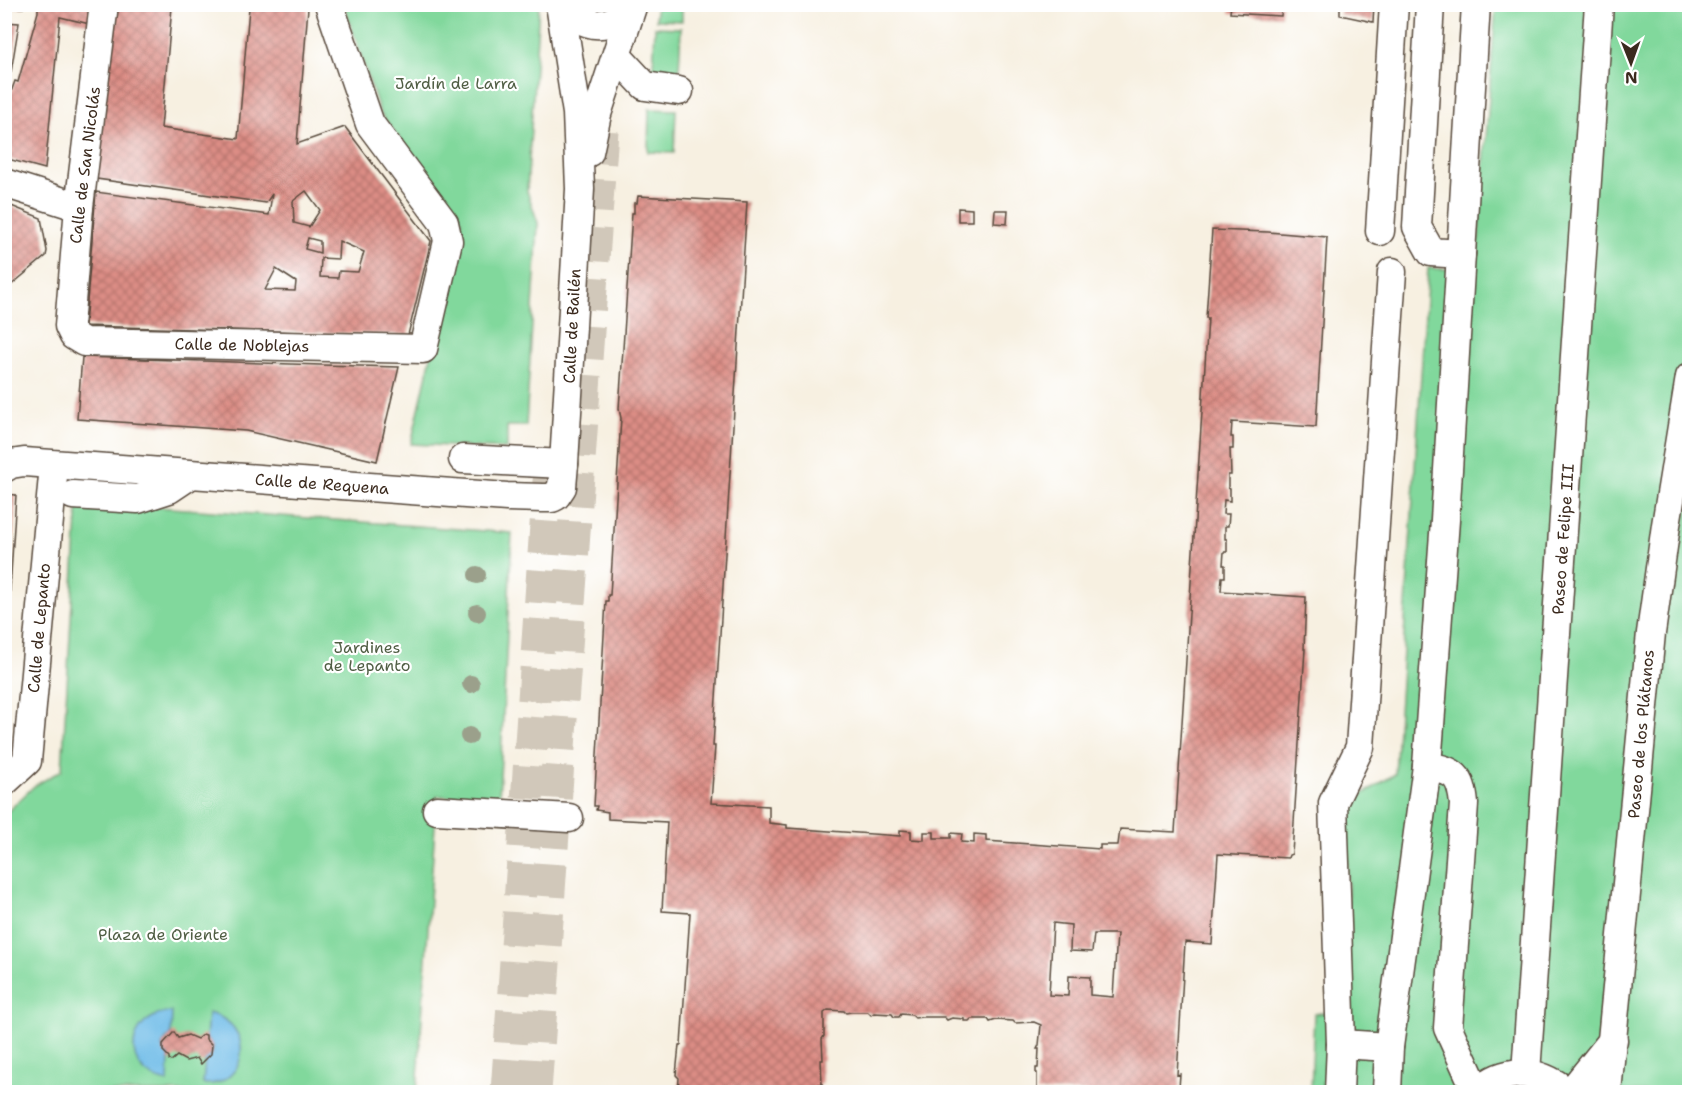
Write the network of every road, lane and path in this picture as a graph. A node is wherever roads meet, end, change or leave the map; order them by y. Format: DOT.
graph roads {
  1 [pos="104,4"];
  2 [pos="329,4"];
  3 [pos="562,4"];
  4 [pos="632,4"];
  5 [pos="1394,4"];
  6 [pos="1431,4"];
  7 [pos="1476,4"];
  8 [pos="1599,4"];
  9 [pos="617,56"];
  10 [pos="679,91"];
  11 [pos="4,183"];
  12 [pos="580,189"];
  13 [pos="79,207"];
  14 [pos="1380,231"];
  15 [pos="1461,254"];
  16 [pos="1392,272"];
  17 [pos="69,326"];
  18 [pos="1689,377"];
  19 [pos="463,459"];
  20 [pos="564,464"];
  21 [pos="54,465"];
  22 [pos="4,468"];
  23 [pos="190,475"];
  24 [pos="73,495"];
  25 [pos="1427,766"];
  26 [pos="4,784"];
  27 [pos="34,786"];
  28 [pos="437,810"];
  29 [pos="569,818"];
  30 [pos="1612,1040"];
  31 [pos="1341,1044"];
  32 [pos="1389,1047"];
  33 [pos="1526,1073"];
  34 [pos="1338,1092"];
  35 [pos="1387,1092"];
  36 [pos="1477,1092"];
  37 [pos="1569,1092"];
  38 [pos="1608,1092"];
  1 -- 13 [label="street, Calle de San Nicolás"];
  2 -- 17 [label="street, Calle de Noblejas"];
  3 -- 4 [label="street"];
  3 -- 12 [label="street, Calle de Bailén"];
  4 -- 9 [label="street, Calle de Bailén"];
  5 -- 14 [label="street"];
  6 -- 15 [label="street"];
  7 -- 15 [label="street"];
  8 -- 33 [label="street, Paseo de Felipe III"];
  9 -- 10 [label="street"];
  9 -- 12 [label="street, Calle de Bailén"];
  11 -- 13 [label="street"];
  12 -- 20 [label="street, Calle de Bailén"];
  13 -- 17 [label="street, Calle de San Nicolás"];
  15 -- 25 [label="street"];
  16 -- 31 [label="street"];
  18 -- 30 [label="street, Paseo de los Plátanos"];
  19 -- 20 [label="street"];
  20 -- 23 [label="street, Calle de Requena"];
  21 -- 22 [label="street, Calle de Requena"];
  21 -- 23 [label="street, Calle de Requena"];
  21 -- 26 [label="street, Calle de Lepanto"];
  23 -- 24 [label="street"];
  25 -- 32 [label="street"];
  25 -- 36 [label="street"];
  26 -- 27 [label="street"];
  28 -- 29 [label="street"];
  30 -- 37 [label="street"];
  30 -- 38 [label="street, Paseo de los Plátanos"];
  31 -- 32 [label="street"];
  31 -- 34 [label="street"];
  32 -- 35 [label="street"];
  33 -- 36 [label="street"];
  33 -- 37 [label="street"];
}
